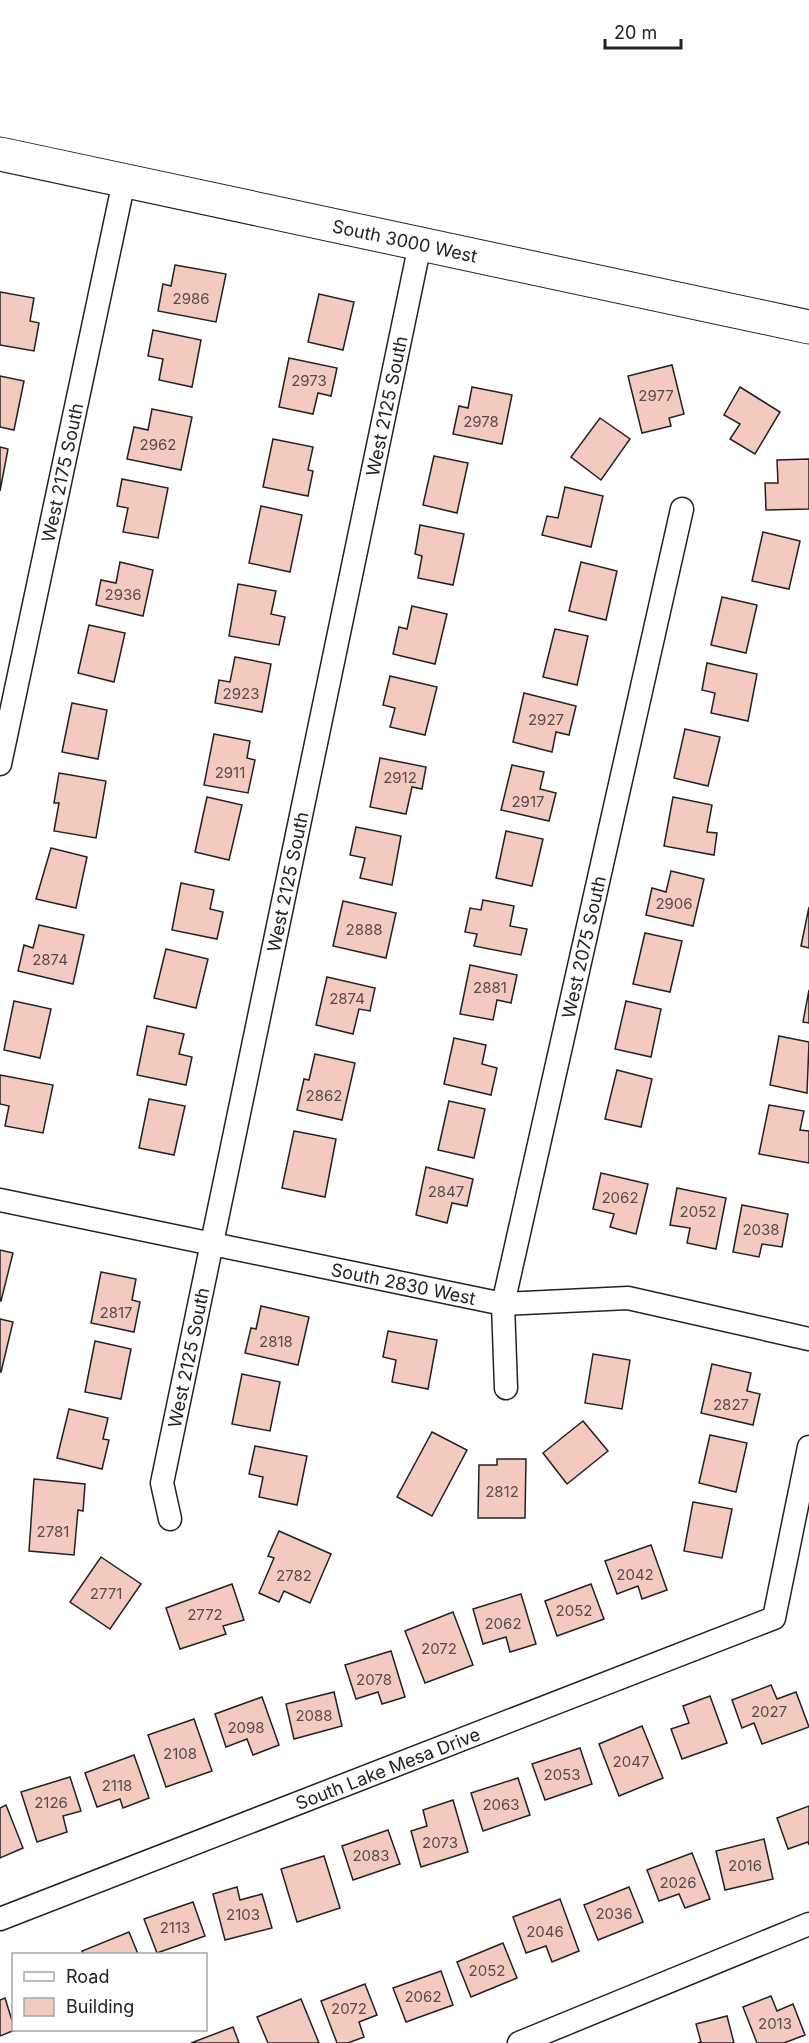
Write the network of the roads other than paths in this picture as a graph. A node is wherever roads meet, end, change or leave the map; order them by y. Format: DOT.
graph roads {
  1 [pos="0,154"];
  2 [pos="124,181"];
  3 [pos="420,244"];
  4 [pos="809,327"];
  5 [pos="682,509"];
  6 [pos="0,764"];
  7 [pos="0,1200"];
  8 [pos="212,1244"];
  9 [pos="503,1304"];
  10 [pos="809,1339"];
  11 [pos="506,1388"];
  12 [pos="809,1447"];
  13 [pos="170,1519"];
  14 [pos="0,1919"];
  15 [pos="809,1924"];
  16 [pos="519,2043"];
  1 -- 2 [label="street, South 3000 West"];
  2 -- 3 [label="street, South 3000 West"];
  2 -- 6 [label="street, West 2175 South"];
  3 -- 4 [label="street, South 3000 West"];
  3 -- 8 [label="street, West 2125 South"];
  5 -- 9 [label="street, West 2075 South"];
  7 -- 8 [label="street, South 2830 West"];
  8 -- 9 [label="street, South 2830 West"];
  8 -- 13 [label="street, West 2125 South"];
  9 -- 10 [label="street, South 2830 West"];
  9 -- 11 [label="street, West 2075 South"];
  12 -- 14 [label="street, South Lake Mesa Drive"];
  15 -- 16 [label="street"];
}
